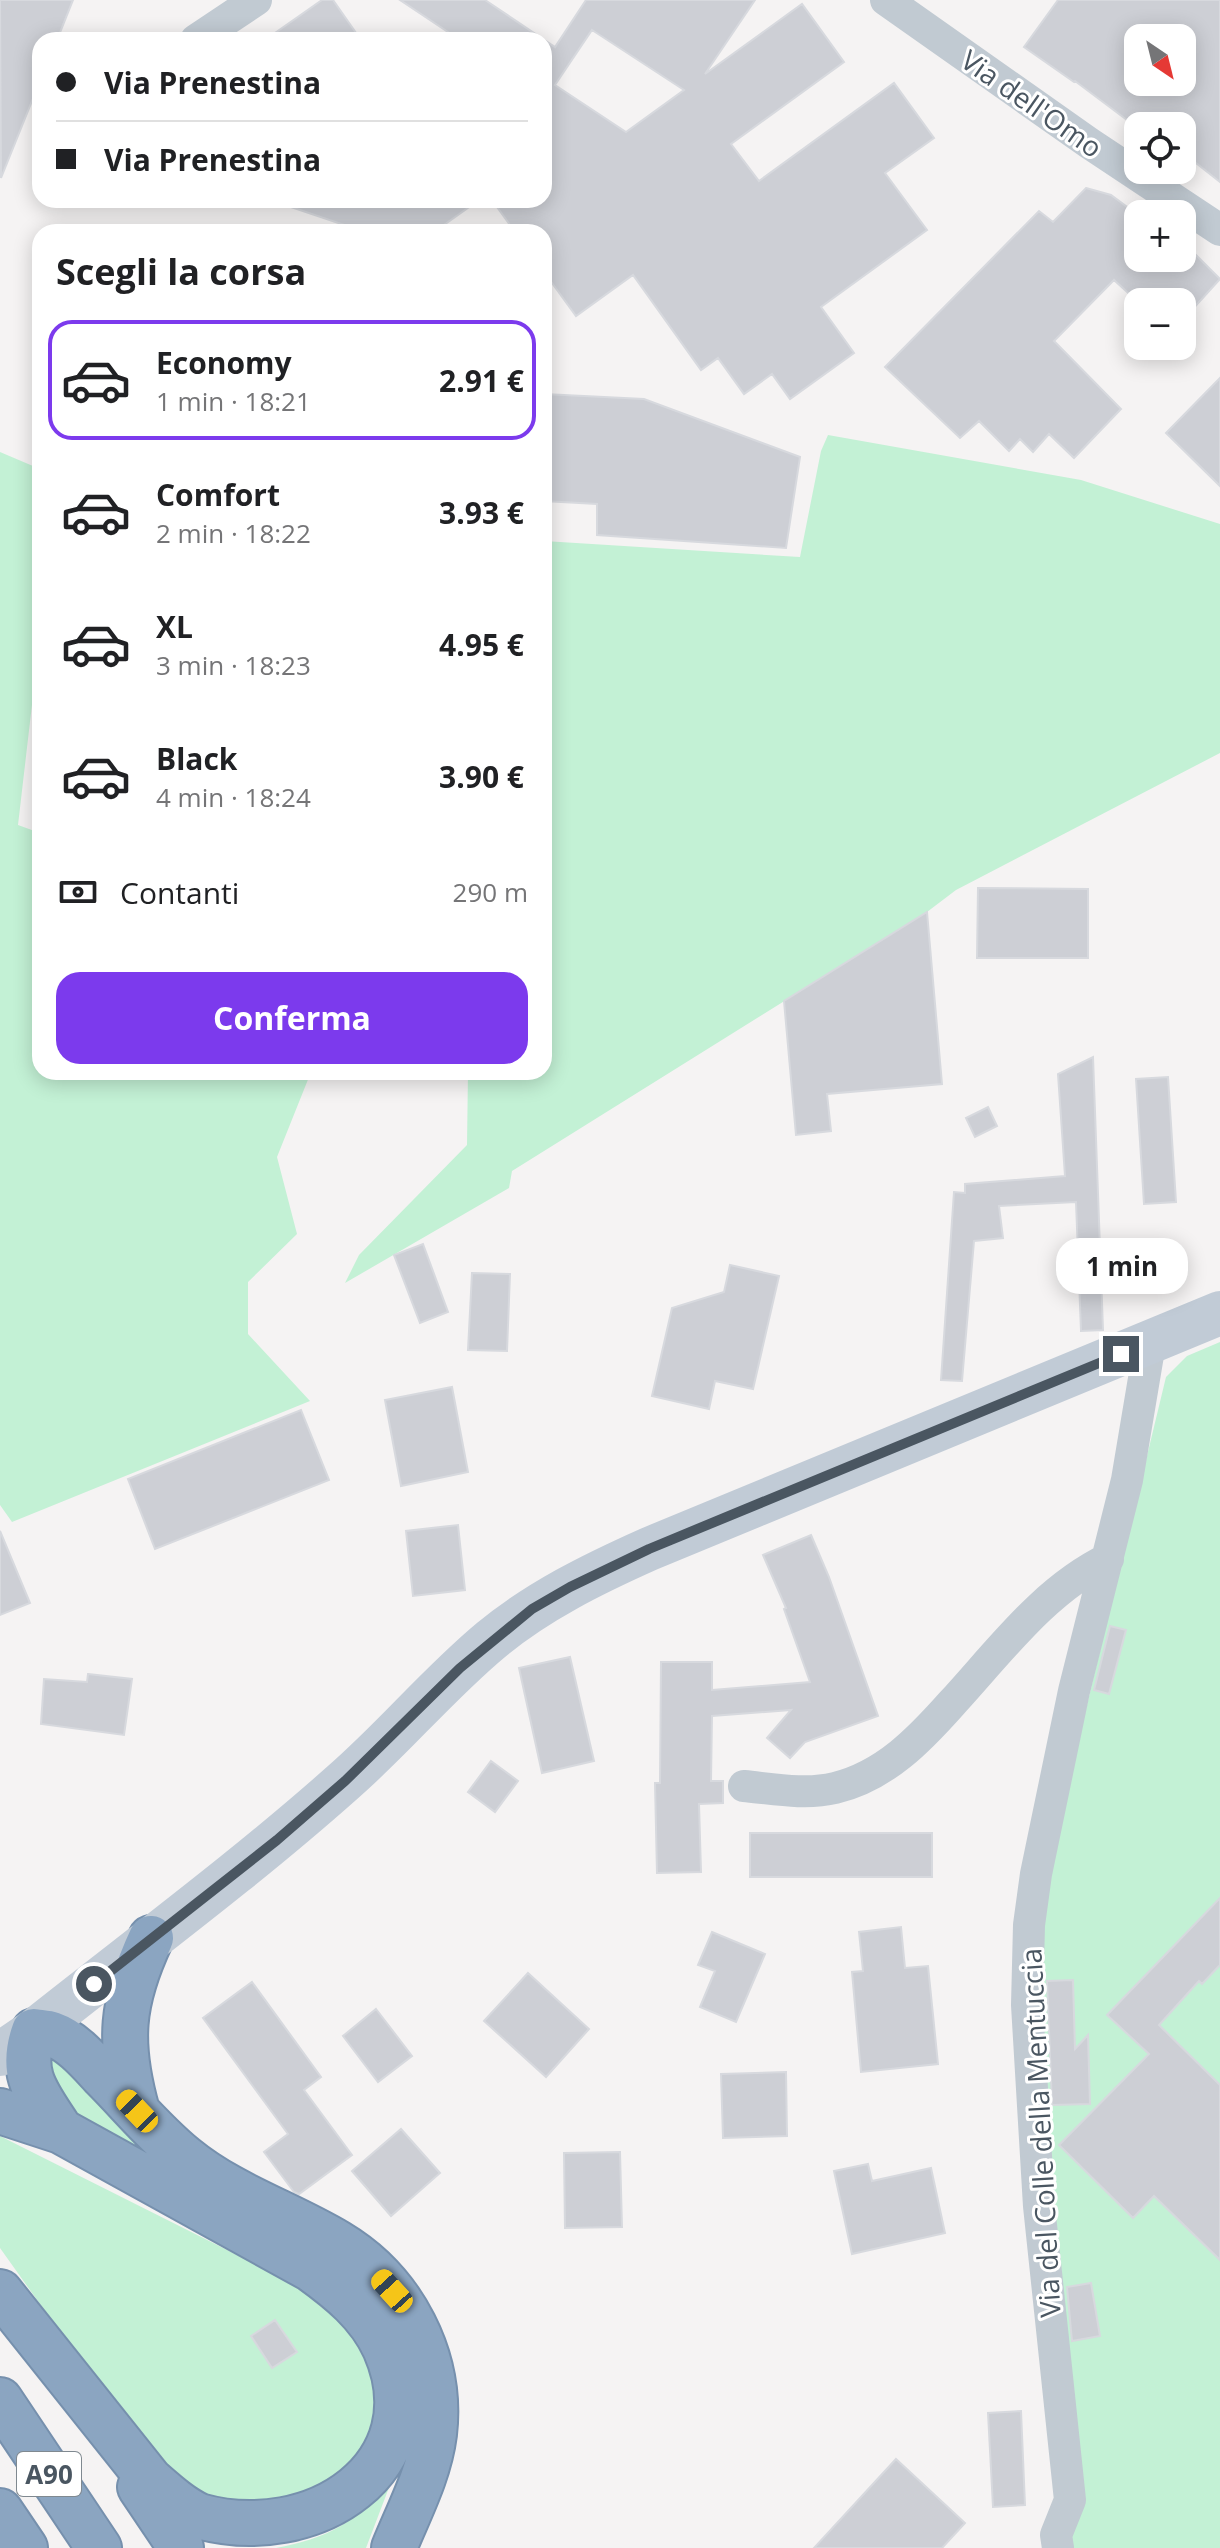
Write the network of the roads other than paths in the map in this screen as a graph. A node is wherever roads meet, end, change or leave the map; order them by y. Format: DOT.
graph roads {
  1 [pos="256,0"];
  2 [pos="886,0"];
  3 [pos="208,32"];
  4 [pos="1220,230"];
  5 [pos="1220,1313"];
  6 [pos="1150,1343"];
  7 [pos="1108,1559"];
  8 [pos="744,1786"];
  9 [pos="151,1938"];
  10 [pos="17,2043"];
  11 [pos="0,2111"];
  12 [pos="137,2111"];
  13 [pos="61,2131"];
  14 [pos="0,2292"];
  15 [pos="72,2385"];
  16 [pos="0,2400"];
  17 [pos="0,2511"];
  18 [pos="25,2548"];
  19 [pos="99,2548"];
  20 [pos="181,2548"];
  21 [pos="394,2548"];
  22 [pos="1058,2548"];
  1 -- 3 [label="street"];
  2 -- 4 [label="street, Via dell'Omo"];
  5 -- 6 [label="main road"];
  6 -- 7 [label="street, Via del Colle della Mentuccia"];
  6 -- 9 [label="main road"];
  7 -- 8 [label="street"];
  7 -- 22 [label="street, Via del Colle della Mentuccia"];
  9 -- 10 [label="main road"];
  9 -- 12 [label="highway"];
  10 -- 12 [label="highway"];
  10 -- 13 [label="highway"];
  11 -- 13 [label="highway"];
  12 -- 21 [label="highway"];
  13 -- 15 [label="highway"];
  14 -- 15 [label="highway"];
  15 -- 20 [label="highway"];
  16 -- 19 [label="highway, A90"];
  17 -- 18 [label="highway, A90"];
}
